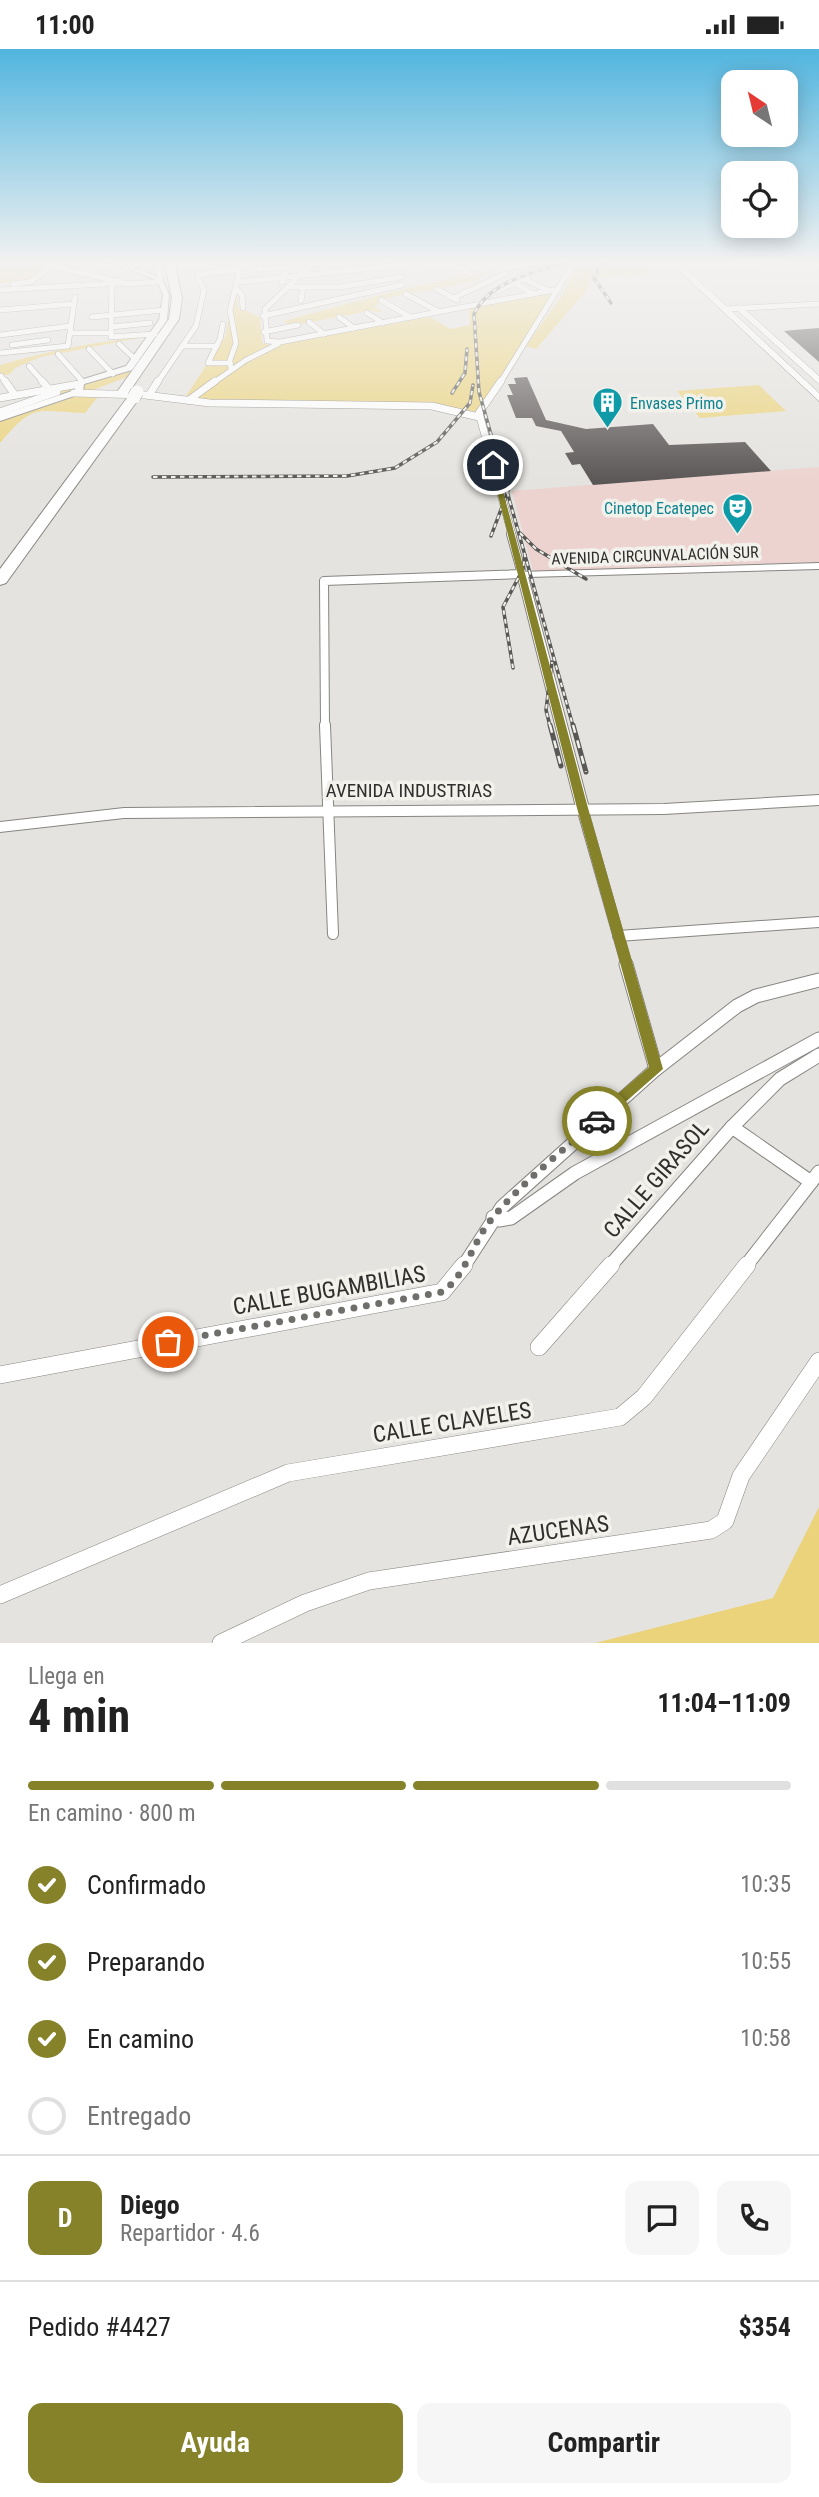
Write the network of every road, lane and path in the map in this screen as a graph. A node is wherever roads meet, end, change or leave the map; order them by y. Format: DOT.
graph roads {
  1 [pos="67,335"];
  2 [pos="155,335"];
  3 [pos="165,335"];
  4 [pos="177,335"];
  5 [pos="190,335"];
  6 [pos="220,335"];
  7 [pos="233,335"];
  8 [pos="265,335"];
  9 [pos="316,335"];
  10 [pos="531,335"];
  11 [pos="752,335"];
  12 [pos="770,335"];
  13 [pos="48,340"];
  14 [pos="280,342"];
  15 [pos="119,344"];
  16 [pos="0,346"];
  17 [pos="183,346"];
  18 [pos="217,346"];
  19 [pos="89,349"];
  20 [pos="0,353"];
  21 [pos="58,355"];
  22 [pos="136,360"];
  23 [pos="29,366"];
  24 [pos="230,366"];
  25 [pos="113,375"];
  26 [pos="1,376"];
  27 [pos="819,381"];
  28 [pos="81,383"];
  29 [pos="67,385"];
  30 [pos="48,388"];
  31 [pos="74,393"];
  32 [pos="15,395"];
  33 [pos="133,395"];
  34 [pos="0,398"];
  35 [pos="819,398"];
  36 [pos="189,400"];
  37 [pos="25,407"];
  38 [pos="0,412"];
  39 [pos="480,417"];
  40 [pos="0,418"];
  41 [pos="0,556"];
  42 [pos="819,566"];
  43 [pos="522,574"];
  44 [pos="0,579"];
  45 [pos="819,800"];
  46 [pos="582,808"];
  47 [pos="330,809"];
  48 [pos="0,827"];
  49 [pos="819,922"];
  50 [pos="333,934"];
  51 [pos="618,936"];
  52 [pos="819,980"];
  53 [pos="819,1039"];
  54 [pos="819,1055"];
  55 [pos="656,1069"];
  56 [pos="732,1127"];
  57 [pos="815,1177"];
  58 [pos="493,1217"];
  59 [pos="539,1347"];
  60 [pos="819,1361"];
  61 [pos="0,1375"];
  62 [pos="0,1595"];
  63 [pos="221,1643"];
  1 -- 20 [label="street"];
  2 -- 22 [label="street"];
  3 -- 33 [label="highway"];
  4 -- 33 [label="highway"];
  5 -- 17 [label="street"];
  6 -- 18 [label="street"];
  7 -- 24 [label="street"];
  8 -- 14 [label="street"];
  9 -- 14 [label="street"];
  10 -- 39 [label="street"];
  11 -- 35 [label="main road"];
  12 -- 27 [label="main road"];
  13 -- 16 [label="street"];
  14 -- 24 [label="street"];
  15 -- 22 [label="street"];
  17 -- 18 [label="street"];
  17 -- 33 [label="street"];
  18 -- 24 [label="street"];
  19 -- 25 [label="street"];
  21 -- 28 [label="street"];
  22 -- 25 [label="street"];
  23 -- 30 [label="street"];
  24 -- 36 [label="street"];
  25 -- 28 [label="street"];
  26 -- 32 [label="street"];
  28 -- 29 [label="street"];
  28 -- 31 [label="street"];
  29 -- 30 [label="street"];
  29 -- 37 [label="street"];
  30 -- 32 [label="street"];
  31 -- 33 [label="street"];
  31 -- 37 [label="street"];
  32 -- 34 [label="street"];
  33 -- 36 [label="street"];
  33 -- 41 [label="highway"];
  33 -- 44 [label="highway"];
  36 -- 39 [label="street"];
  37 -- 38 [label="street"];
  37 -- 40 [label="street"];
  39 -- 43 [label="street"];
  42 -- 43 [label="street, AVENIDA CIRCUNVALACIÓN SUR"];
  43 -- 46 [label="street"];
  43 -- 47 [label="street, AVENIDA CIRCUNVALACIÓN SUR"];
  45 -- 46 [label="main road, AVENIDA INDUSTRIAS"];
  46 -- 47 [label="main road, AVENIDA INDUSTRIAS"];
  46 -- 51 [label="street"];
  47 -- 48 [label="main road, AVENIDA INDUSTRIAS"];
  47 -- 50 [label="street"];
  49 -- 51 [label="street"];
  51 -- 55 [label="street"];
  52 -- 55 [label="street, CALLE BUGAMBILIAS"];
  53 -- 58 [label="street"];
  54 -- 56 [label="street, CALLE GIRASOL"];
  55 -- 58 [label="street, CALLE BUGAMBILIAS"];
  56 -- 57 [label="street"];
  56 -- 59 [label="street, CALLE GIRASOL"];
  57 -- 62 [label="street, CALLE CLAVELES"];
  58 -- 61 [label="street, CALLE BUGAMBILIAS"];
  60 -- 63 [label="street, AZUCENAS"];
}
